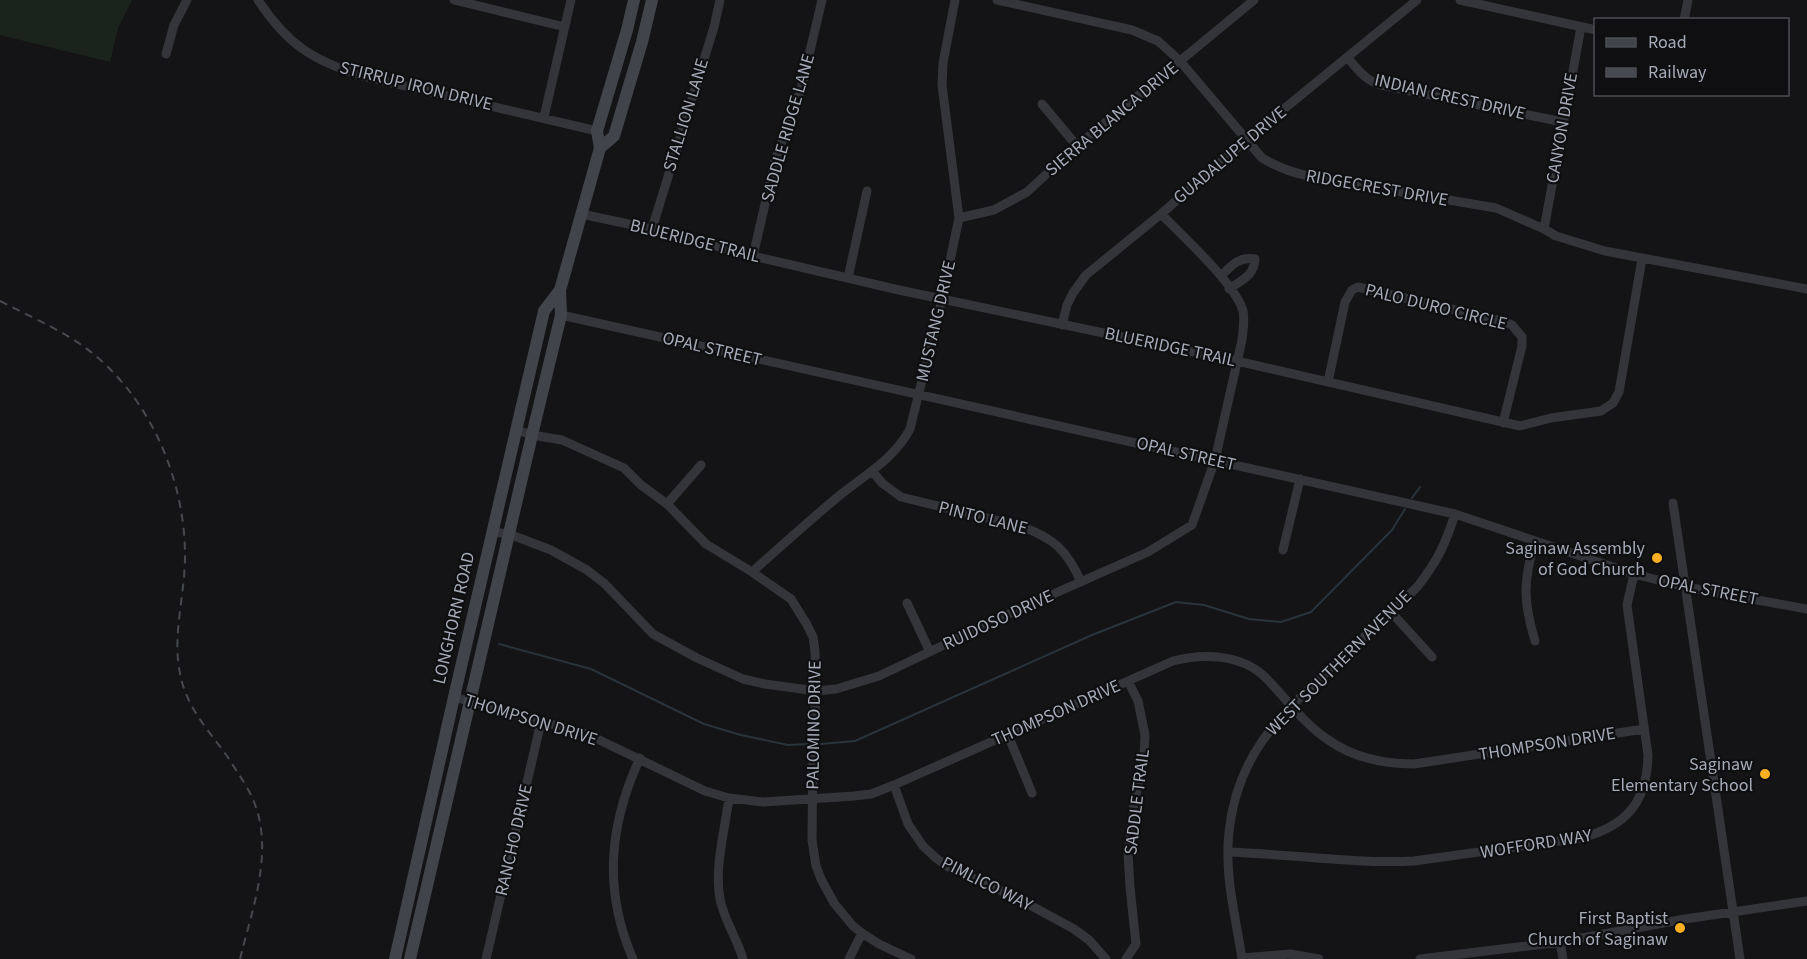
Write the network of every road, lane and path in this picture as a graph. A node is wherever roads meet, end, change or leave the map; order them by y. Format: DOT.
graph roads {
  1 [pos="187,0"];
  2 [pos="258,0"];
  3 [pos="454,0"];
  4 [pos="571,0"];
  5 [pos="634,0"];
  6 [pos="652,0"];
  7 [pos="720,0"];
  8 [pos="822,0"];
  9 [pos="955,0"];
  10 [pos="997,0"];
  11 [pos="1254,0"];
  12 [pos="1417,0"];
  13 [pos="1460,0"];
  14 [pos="1688,0"];
  15 [pos="1684,18"];
  16 [pos="565,27"];
  17 [pos="1581,27"];
  18 [pos="1594,30"];
  19 [pos="166,54"];
  20 [pos="1347,57"];
  21 [pos="1180,62"];
  22 [pos="1042,105"];
  23 [pos="544,117"];
  24 [pos="1563,122"];
  25 [pos="597,131"];
  26 [pos="1246,140"];
  27 [pos="1077,146"];
  28 [pos="600,148"];
  29 [pos="867,191"];
  30 [pos="1161,213"];
  31 [pos="581,214"];
  32 [pos="959,218"];
  33 [pos="652,229"];
  34 [pos="1544,229"];
  35 [pos="753,256"];
  36 [pos="1642,259"];
  37 [pos="1221,276"];
  38 [pos="848,278"];
  39 [pos="1229,289"];
  40 [pos="1807,289"];
  41 [pos="560,290"];
  42 [pos="942,299"];
  43 [pos="561,315"];
  44 [pos="1062,325"];
  45 [pos="1237,361"];
  46 [pos="1328,382"];
  47 [pos="918,394"];
  48 [pos="1503,423"];
  49 [pos="517,430"];
  50 [pos="532,435"];
  51 [pos="1215,460"];
  52 [pos="701,465"];
  53 [pos="872,471"];
  54 [pos="1300,479"];
  55 [pos="1673,503"];
  56 [pos="667,504"];
  57 [pos="1455,514"];
  58 [pos="494,532"];
  59 [pos="509,534"];
  60 [pos="1535,542"];
  61 [pos="1283,550"];
  62 [pos="752,572"];
  63 [pos="1634,574"];
  64 [pos="1081,582"];
  65 [pos="1686,587"];
  66 [pos="907,603"];
  67 [pos="1807,609"];
  68 [pos="1391,612"];
  69 [pos="1535,641"];
  70 [pos="930,652"];
  71 [pos="1432,657"];
  72 [pos="1128,681"];
  73 [pos="816,691"];
  74 [pos="454,697"];
  75 [pos="470,701"];
  76 [pos="1290,706"];
  77 [pos="542,722"];
  78 [pos="1644,729"];
  79 [pos="1008,735"];
  80 [pos="640,758"];
  81 [pos="894,785"];
  82 [pos="1032,793"];
  83 [pos="729,798"];
  84 [pos="812,798"];
  85 [pos="1228,852"];
  86 [pos="1807,902"];
  87 [pos="1734,912"];
  88 [pos="862,933"];
  89 [pos="1560,942"];
  90 [pos="1242,958"];
  91 [pos="395,959"];
  92 [pos="411,959"];
  93 [pos="486,959"];
  94 [pos="633,959"];
  95 [pos="743,959"];
  96 [pos="849,959"];
  97 [pos="911,959"];
  98 [pos="1106,959"];
  99 [pos="1126,959"];
  100 [pos="1319,959"];
  101 [pos="1420,959"];
  102 [pos="1563,959"];
  103 [pos="1740,959"];
  1 -- 19 [label="street"];
  2 -- 23 [label="street, STIRRUP IRON DRIVE"];
  3 -- 16 [label="street"];
  4 -- 16 [label="street"];
  5 -- 25 [label="main road, LONGHORN ROAD"];
  6 -- 28 [label="main road, LONGHORN ROAD"];
  7 -- 33 [label="street, STALLION LANE"];
  8 -- 35 [label="street, SADDLE RIDGE LANE"];
  9 -- 32 [label="street, MUSTANG DRIVE"];
  10 -- 21 [label="street, RIDGECREST DRIVE"];
  11 -- 21 [label="street, SIERRA BLANCA DRIVE"];
  12 -- 20 [label="street, GUADALUPE DRIVE"];
  13 -- 17 [label="street"];
  14 -- 15 [label="street"];
  16 -- 23 [label="street"];
  17 -- 18 [label="street"];
  17 -- 24 [label="street, CANYON DRIVE"];
  20 -- 24 [label="street, INDIAN CREST DRIVE"];
  20 -- 26 [label="street, GUADALUPE DRIVE"];
  21 -- 26 [label="street, RIDGECREST DRIVE"];
  21 -- 27 [label="street, SIERRA BLANCA DRIVE"];
  22 -- 27 [label="street"];
  23 -- 25 [label="street, STIRRUP IRON DRIVE"];
  24 -- 34 [label="street, CANYON DRIVE"];
  25 -- 28 [label="main road, LONGHORN ROAD"];
  26 -- 30 [label="street, GUADALUPE DRIVE"];
  26 -- 34 [label="street, RIDGECREST DRIVE"];
  27 -- 32 [label="street, SIERRA BLANCA DRIVE"];
  28 -- 31 [label="main road, LONGHORN ROAD"];
  29 -- 38 [label="street"];
  30 -- 37 [label="street, RUIDOSO DRIVE"];
  30 -- 44 [label="street, GUADALUPE DRIVE"];
  31 -- 33 [label="street, BLUERIDGE TRAIL"];
  31 -- 41 [label="main road, LONGHORN ROAD"];
  32 -- 42 [label="street, MUSTANG DRIVE"];
  33 -- 35 [label="street, BLUERIDGE TRAIL"];
  34 -- 36 [label="street, RIDGECREST DRIVE"];
  35 -- 38 [label="street, BLUERIDGE TRAIL"];
  36 -- 40 [label="street, RIDGECREST DRIVE"];
  36 -- 48 [label="street, BLUERIDGE TRAIL"];
  37 -- 39 [label="street, RUIDOSO DRIVE"];
  37 -- 39 [label="street"];
  38 -- 42 [label="street, BLUERIDGE TRAIL"];
  39 -- 45 [label="street, RUIDOSO DRIVE"];
  41 -- 43 [label="main road, LONGHORN ROAD"];
  41 -- 49 [label="main road, LONGHORN ROAD"];
  42 -- 44 [label="street, BLUERIDGE TRAIL"];
  42 -- 47 [label="street, MUSTANG DRIVE"];
  43 -- 47 [label="street, OPAL STREET"];
  43 -- 50 [label="main road, LONGHORN ROAD"];
  44 -- 45 [label="street, BLUERIDGE TRAIL"];
  45 -- 46 [label="street, BLUERIDGE TRAIL"];
  45 -- 51 [label="street, RUIDOSO DRIVE"];
  46 -- 48 [label="street, BLUERIDGE TRAIL"];
  46 -- 48 [label="street, PALO DURO CIRCLE"];
  47 -- 51 [label="street, OPAL STREET"];
  47 -- 53 [label="street, MUSTANG DRIVE"];
  49 -- 50 [label="street, PALOMINO DRIVE"];
  49 -- 58 [label="main road, LONGHORN ROAD"];
  50 -- 56 [label="street, PALOMINO DRIVE"];
  50 -- 59 [label="main road, LONGHORN ROAD"];
  51 -- 54 [label="street, OPAL STREET"];
  51 -- 64 [label="street, RUIDOSO DRIVE"];
  52 -- 56 [label="street"];
  53 -- 62 [label="street, MUSTANG DRIVE"];
  53 -- 64 [label="street, PINTO LANE"];
  54 -- 57 [label="street, OPAL STREET"];
  54 -- 61 [label="street"];
  55 -- 65 [label="street"];
  56 -- 62 [label="street, PALOMINO DRIVE"];
  57 -- 60 [label="street, OPAL STREET"];
  57 -- 68 [label="street, WEST SOUTHERN AVENUE"];
  58 -- 59 [label="street, RUIDOSO DRIVE"];
  58 -- 74 [label="main road, LONGHORN ROAD"];
  59 -- 73 [label="street, RUIDOSO DRIVE"];
  59 -- 75 [label="main road, LONGHORN ROAD"];
  60 -- 63 [label="street, OPAL STREET"];
  60 -- 69 [label="street"];
  62 -- 73 [label="street, PALOMINO DRIVE"];
  63 -- 65 [label="street, OPAL STREET"];
  63 -- 78 [label="street, WOFFORD WAY"];
  64 -- 70 [label="street, RUIDOSO DRIVE"];
  65 -- 67 [label="street, OPAL STREET"];
  65 -- 87 [label="street"];
  66 -- 70 [label="street"];
  68 -- 71 [label="street"];
  68 -- 76 [label="street, WEST SOUTHERN AVENUE"];
  70 -- 73 [label="street, RUIDOSO DRIVE"];
  72 -- 76 [label="street, THOMPSON DRIVE"];
  72 -- 79 [label="street, THOMPSON DRIVE"];
  72 -- 99 [label="street, SADDLE TRAIL"];
  73 -- 84 [label="street, PALOMINO DRIVE"];
  74 -- 75 [label="street, THOMPSON DRIVE"];
  74 -- 91 [label="main road, LONGHORN ROAD"];
  75 -- 77 [label="street, THOMPSON DRIVE"];
  75 -- 92 [label="main road, LONGHORN ROAD"];
  76 -- 78 [label="street, THOMPSON DRIVE"];
  76 -- 85 [label="street, WEST SOUTHERN AVENUE"];
  77 -- 80 [label="street, THOMPSON DRIVE"];
  77 -- 93 [label="street, RANCHO DRIVE"];
  78 -- 85 [label="street, WOFFORD WAY"];
  79 -- 81 [label="street, THOMPSON DRIVE"];
  79 -- 82 [label="street"];
  80 -- 83 [label="street, THOMPSON DRIVE"];
  80 -- 94 [label="street"];
  81 -- 84 [label="street, THOMPSON DRIVE"];
  81 -- 98 [label="street, PIMLICO WAY"];
  83 -- 84 [label="street, THOMPSON DRIVE"];
  83 -- 95 [label="street"];
  84 -- 88 [label="street, PALOMINO DRIVE"];
  85 -- 90 [label="street, WEST SOUTHERN AVENUE"];
  86 -- 87 [label="street"];
  87 -- 89 [label="street"];
  87 -- 103 [label="street"];
  88 -- 96 [label="street"];
  88 -- 97 [label="street, PALOMINO DRIVE"];
  89 -- 101 [label="street"];
  89 -- 102 [label="street"];
  90 -- 100 [label="street"];
}
